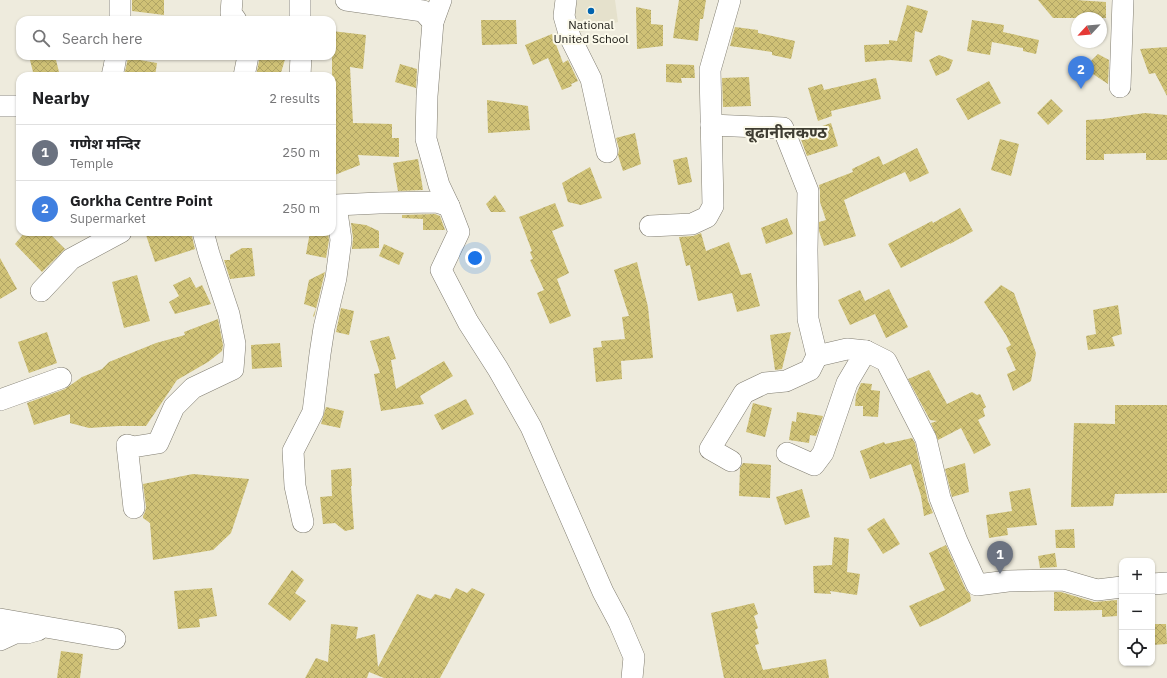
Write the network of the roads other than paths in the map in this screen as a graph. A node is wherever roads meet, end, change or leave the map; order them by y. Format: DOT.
graph roads {
  1 [pos="120,0"];
  2 [pos="232,0"];
  3 [pos="300,0"];
  4 [pos="346,0"];
  5 [pos="441,0"];
  6 [pos="566,0"];
  7 [pos="730,0"];
  8 [pos="1123,0"];
  9 [pos="120,16"];
  10 [pos="233,16"];
  11 [pos="300,16"];
  12 [pos="433,22"];
  13 [pos="115,60"];
  14 [pos="247,60"];
  15 [pos="300,60"];
  16 [pos="113,72"];
  17 [pos="245,72"];
  18 [pos="300,72"];
  19 [pos="1120,86"];
  20 [pos="0,106"];
  21 [pos="16,106"];
  22 [pos="711,125"];
  23 [pos="607,152"];
  24 [pos="336,201"];
  25 [pos="449,206"];
  26 [pos="336,212"];
  27 [pos="650,226"];
  28 [pos="114,236"];
  29 [pos="204,236"];
  30 [pos="41,291"];
  31 [pos="866,351"];
  32 [pos="817,356"];
  33 [pos="61,378"];
  34 [pos="0,400"];
  35 [pos="787,453"];
  36 [pos="731,461"];
  37 [pos="134,508"];
  38 [pos="303,522"];
  39 [pos="1167,583"];
  40 [pos="1155,584"];
  41 [pos="1119,587"];
  42 [pos="0,620"];
  43 [pos="48,628"];
  44 [pos="115,639"];
  45 [pos="0,640"];
  46 [pos="632,678"];
  1 -- 9 [label="street"];
  2 -- 10 [label="street"];
  3 -- 11 [label="street"];
  4 -- 12 [label="street"];
  5 -- 12 [label="street"];
  6 -- 23 [label="street"];
  7 -- 22 [label="street"];
  8 -- 19 [label="street"];
  12 -- 25 [label="street"];
  13 -- 16 [label="street"];
  14 -- 17 [label="street"];
  15 -- 18 [label="street"];
  20 -- 21 [label="street"];
  22 -- 27 [label="street"];
  22 -- 32 [label="street"];
  24 -- 25 [label="street"];
  25 -- 46 [label="street"];
  26 -- 38 [label="street"];
  28 -- 30 [label="street"];
  29 -- 37 [label="street"];
  31 -- 32 [label="street"];
  31 -- 35 [label="street"];
  31 -- 41 [label="street"];
  32 -- 36 [label="street"];
  33 -- 34 [label="street"];
  39 -- 40 [label="street"];
  42 -- 43 [label="street"];
  43 -- 44 [label="street"];
  43 -- 45 [label="street"];
}
